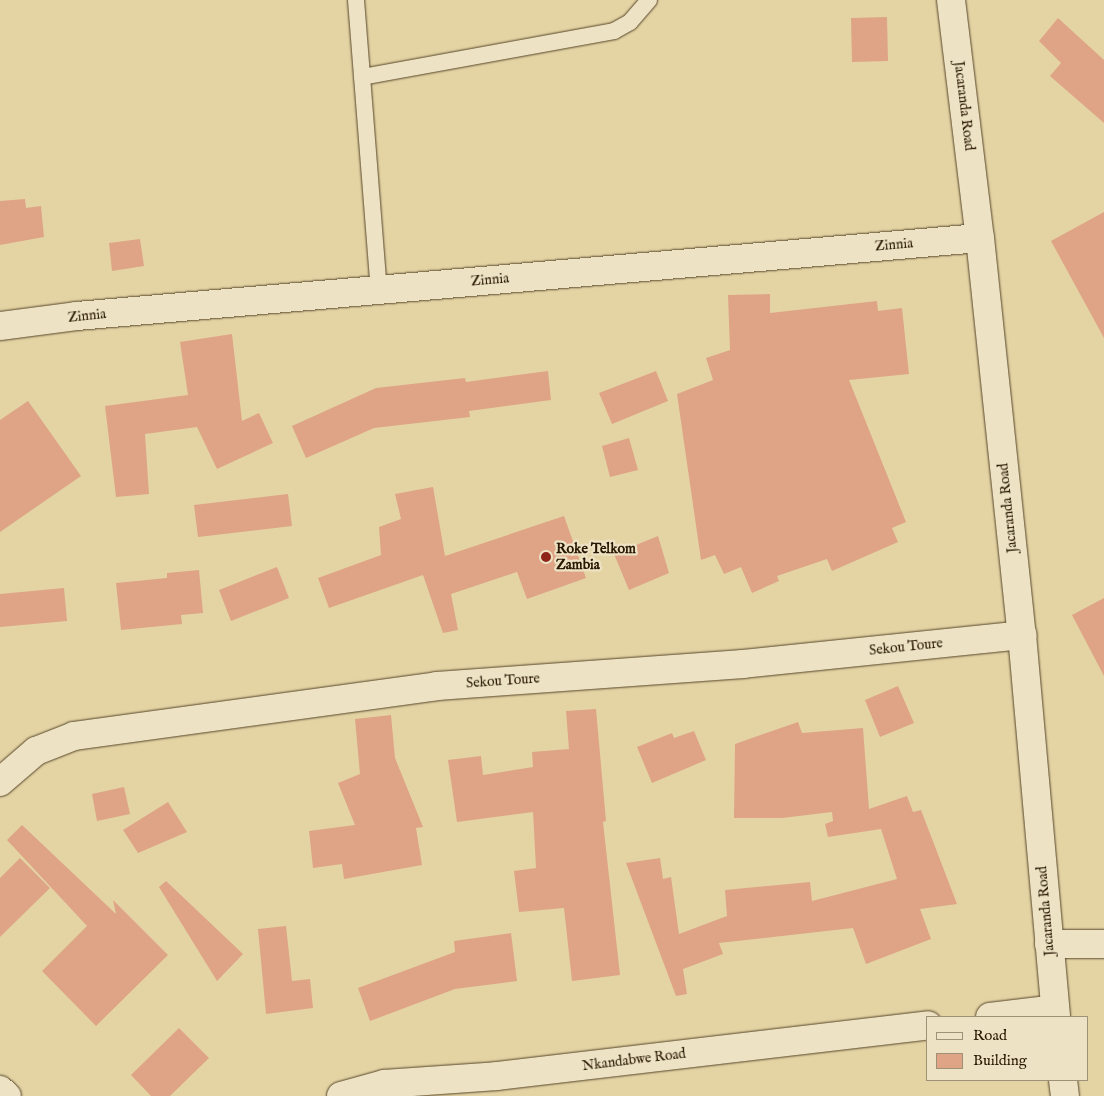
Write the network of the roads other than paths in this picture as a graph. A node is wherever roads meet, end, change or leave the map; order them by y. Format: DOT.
graph roads {
  1 [pos="356,0"];
  2 [pos="650,0"];
  3 [pos="951,0"];
  4 [pos="362,77"];
  5 [pos="980,238"];
  6 [pos="379,290"];
  7 [pos="0,326"];
  8 [pos="1022,635"];
  9 [pos="0,782"];
  10 [pos="1049,944"];
  11 [pos="1104,944"];
  12 [pos="1056,1013"];
  13 [pos="1006,1016"];
  14 [pos="926,1025"];
  15 [pos="1063,1081"];
  16 [pos="0,1090"];
  17 [pos="7,1096"];
  18 [pos="341,1096"];
  19 [pos="1064,1096"];
  1 -- 4 [label="lane"];
  2 -- 4 [label="lane"];
  3 -- 5 [label="street, Jacaranda Road"];
  4 -- 6 [label="lane"];
  5 -- 6 [label="street, Zinnia"];
  5 -- 8 [label="street, Jacaranda Road"];
  6 -- 7 [label="street, Zinnia"];
  8 -- 9 [label="street, Sekou Toure"];
  8 -- 10 [label="street, Jacaranda Road"];
  10 -- 11 [label="street"];
  10 -- 12 [label="street, Jacaranda Road"];
  12 -- 13 [label="street"];
  14 -- 18 [label="street, Nkandabwe Road"];
  15 -- 19 [label="street"];
  16 -- 17 [label="street"];
}
